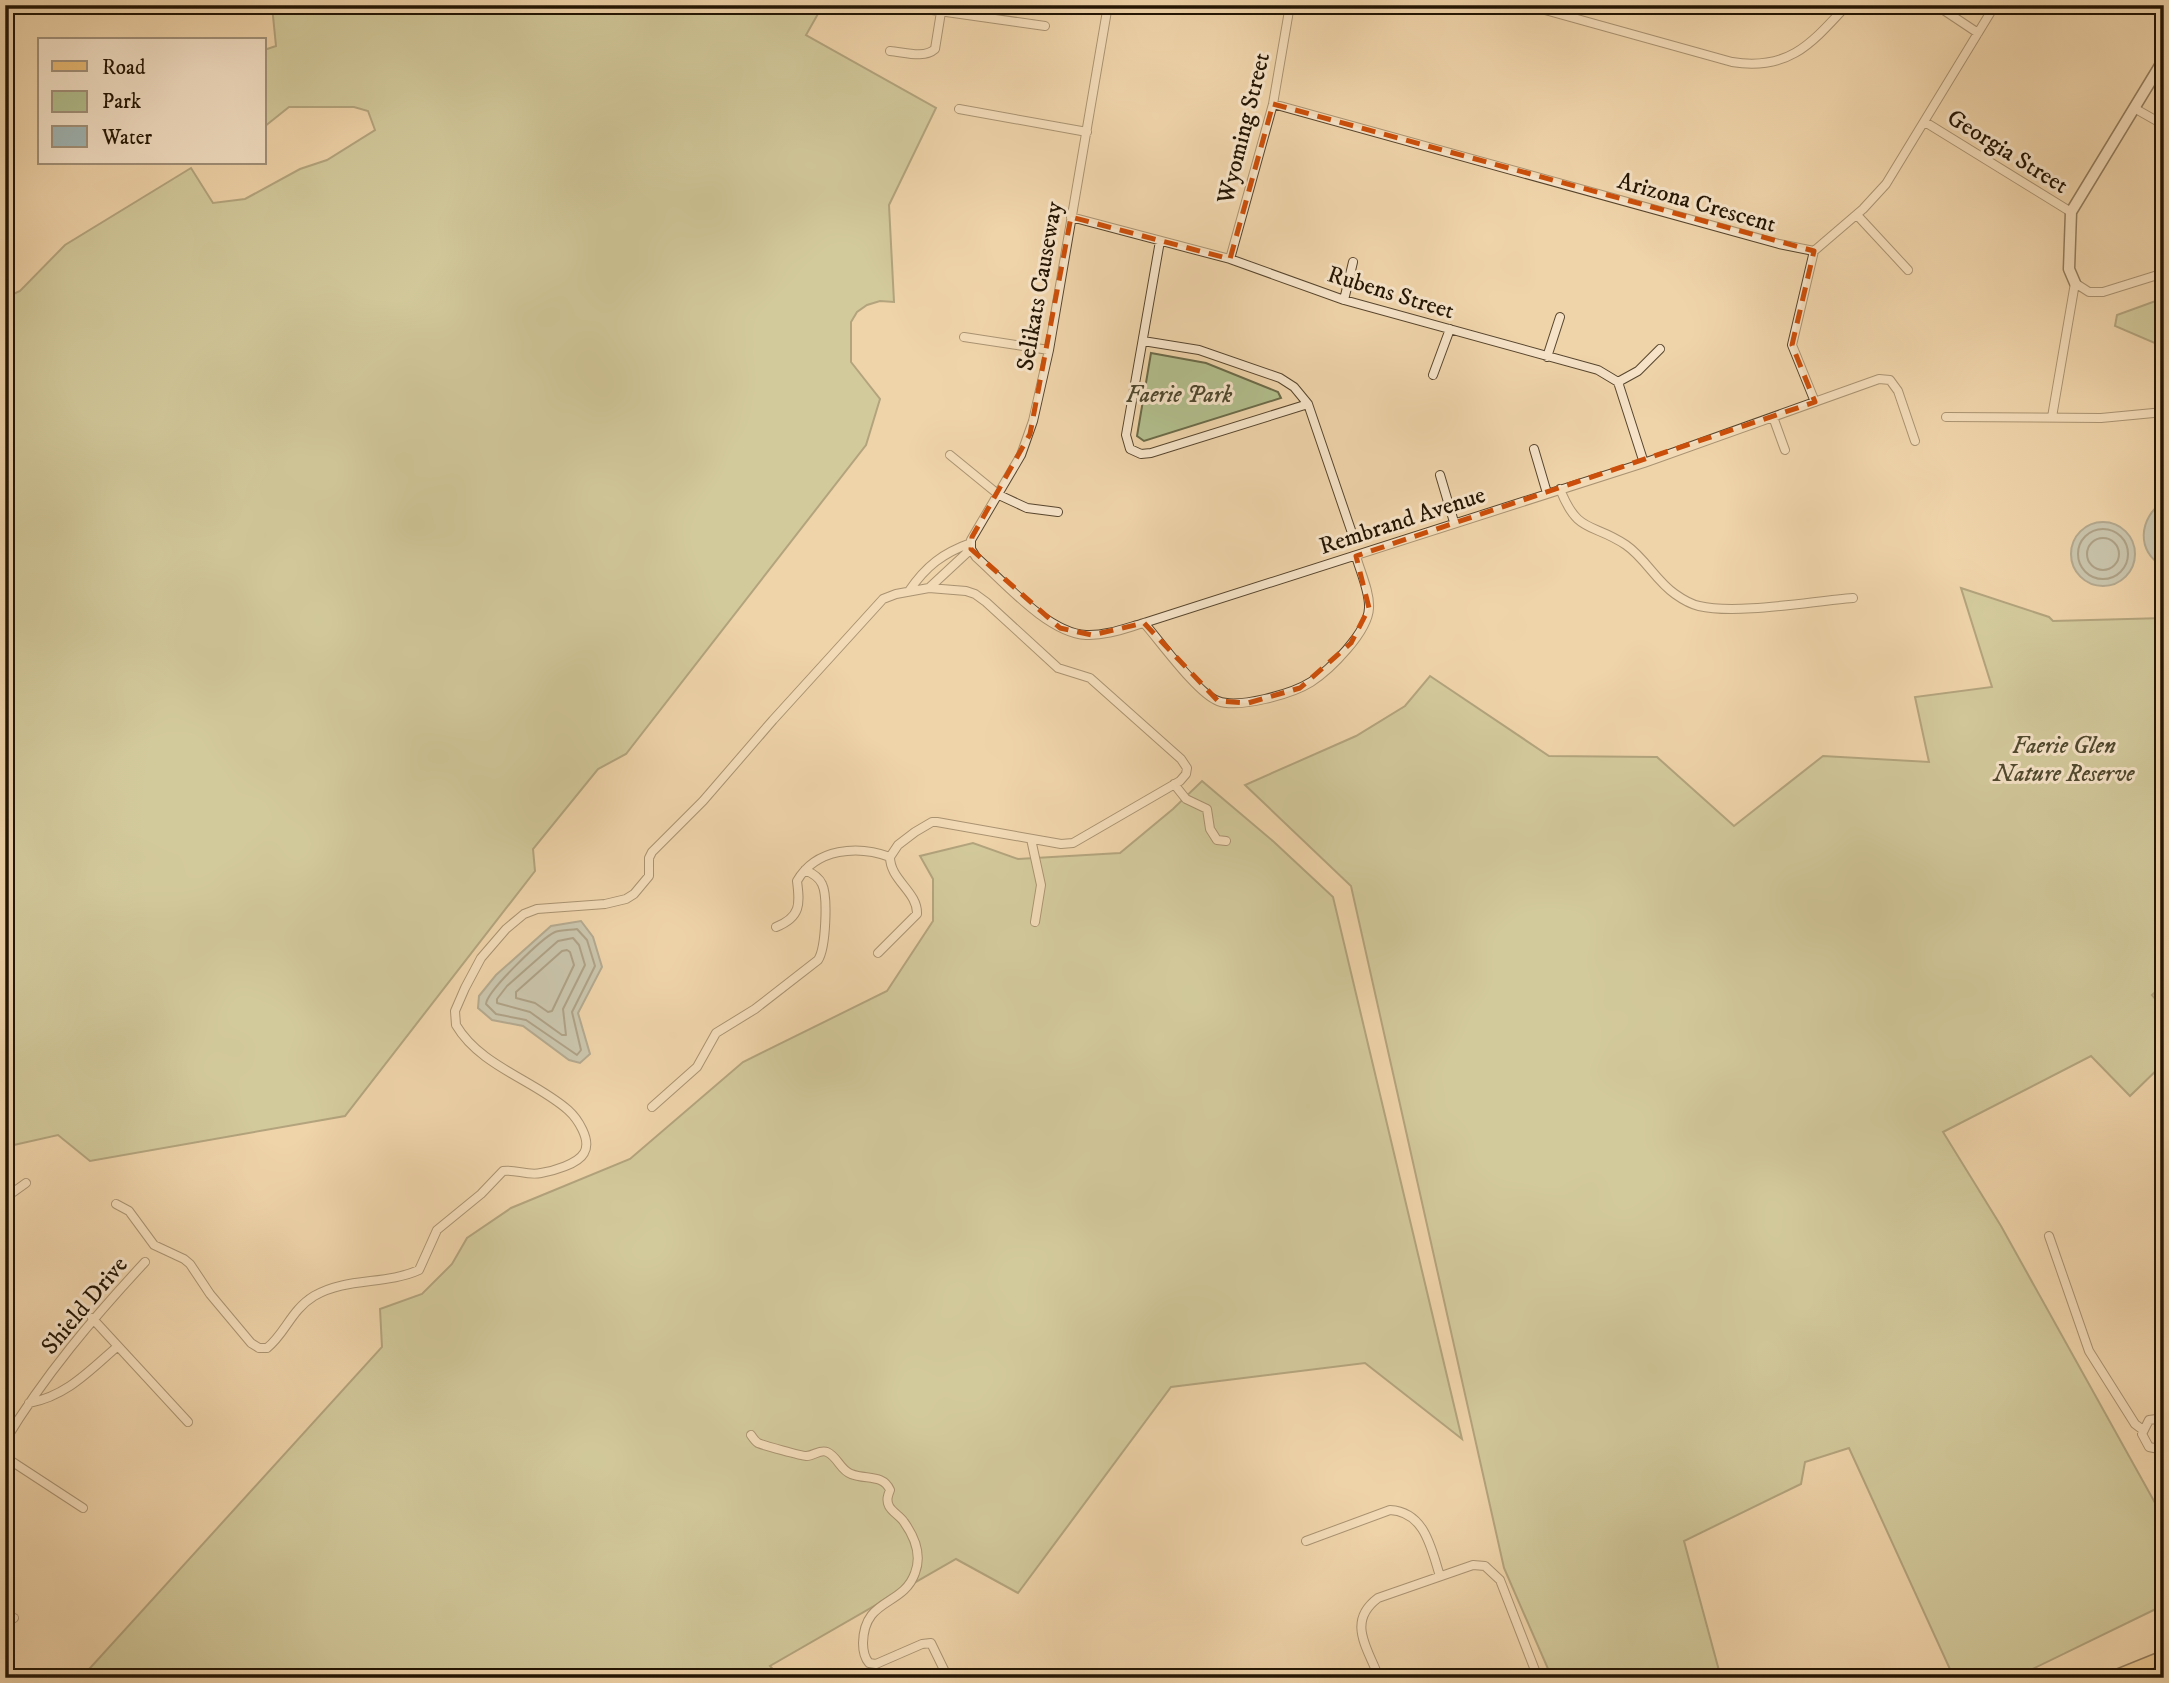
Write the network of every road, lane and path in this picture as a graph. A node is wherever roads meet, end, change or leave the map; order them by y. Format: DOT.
graph roads {
  1 [pos="897,5"];
  2 [pos="1108,5"];
  3 [pos="1290,5"];
  4 [pos="1527,5"];
  5 [pos="1847,5"];
  6 [pos="1936,5"];
  7 [pos="1995,5"];
  8 [pos="931,8"];
  9 [pos="941,12"];
  10 [pos="1045,26"];
  11 [pos="1978,33"];
  12 [pos="890,51"];
  13 [pos="2164,59"];
  14 [pos="1273,104"];
  15 [pos="2134,108"];
  16 [pos="959,109"];
  17 [pos="1925,122"];
  18 [pos="2164,125"];
  19 [pos="1087,132"];
  20 [pos="2071,212"];
  21 [pos="1857,215"];
  22 [pos="1071,217"];
  23 [pos="1160,241"];
  24 [pos="1814,251"];
  25 [pos="1230,259"];
  26 [pos="1353,262"];
  27 [pos="1908,270"];
  28 [pos="2164,273"];
  29 [pos="2075,283"];
  30 [pos="1344,300"];
  31 [pos="1560,317"];
  32 [pos="1450,329"];
  33 [pos="964,337"];
  34 [pos="1143,341"];
  35 [pos="1660,349"];
  36 [pos="1049,350"];
  37 [pos="1547,357"];
  38 [pos="1433,376"];
  39 [pos="1618,382"];
  40 [pos="1815,402"];
  41 [pos="1308,404"];
  42 [pos="2164,412"];
  43 [pos="1946,417"];
  44 [pos="2052,417"];
  45 [pos="1773,418"];
  46 [pos="1915,441"];
  47 [pos="1534,449"];
  48 [pos="1785,450"];
  49 [pos="950,455"];
  50 [pos="1644,463"];
  51 [pos="1440,475"];
  52 [pos="1560,489"];
  53 [pos="1547,494"];
  54 [pos="999,495"];
  55 [pos="1058,512"];
  56 [pos="1454,522"];
  57 [pos="1352,533"];
  58 [pos="973,550"];
  59 [pos="1356,556"];
  60 [pos="929,589"];
  61 [pos="909,591"];
  62 [pos="1853,598"];
  63 [pos="1144,623"];
  64 [pos="1174,784"];
  65 [pos="1031,839"];
  66 [pos="1226,841"];
  67 [pos="890,858"];
  68 [pos="805,870"];
  69 [pos="1035,922"];
  70 [pos="776,927"];
  71 [pos="878,953"];
  72 [pos="652,1107"];
  73 [pos="26,1183"];
  74 [pos="5,1198"];
  75 [pos="116,1204"];
  76 [pos="2049,1236"];
  77 [pos="145,1262"];
  78 [pos="92,1318"];
  79 [pos="118,1346"];
  80 [pos="29,1403"];
  81 [pos="2164,1418"];
  82 [pos="188,1422"];
  83 [pos="2143,1430"];
  84 [pos="751,1435"];
  85 [pos="5,1441"];
  86 [pos="2162,1453"];
  87 [pos="5,1457"];
  88 [pos="83,1508"];
  89 [pos="1306,1541"];
  90 [pos="1440,1576"];
  91 [pos="5,1614"];
  92 [pos="14,1618"];
  93 [pos="2164,1657"];
  94 [pos="948,1678"];
  95 [pos="1379,1678"];
  96 [pos="1538,1678"];
  97 [pos="2112,1678"];
  1 -- 8 [label="street"];
  2 -- 19 [label="street, Selikats Causeway"];
  3 -- 14 [label="street, Wyoming Street"];
  4 -- 5 [label="street"];
  6 -- 11 [label="street"];
  7 -- 11 [label="street"];
  8 -- 9 [label="street"];
  9 -- 10 [label="street"];
  9 -- 12 [label="street"];
  11 -- 17 [label="street"];
  13 -- 15 [label="street"];
  14 -- 24 [label="street, Arizona Crescent"];
  14 -- 25 [label="street, Wyoming Street"];
  15 -- 18 [label="street"];
  15 -- 20 [label="street"];
  16 -- 19 [label="street"];
  17 -- 20 [label="street, Georgia Street"];
  17 -- 21 [label="street"];
  19 -- 22 [label="street, Selikats Causeway"];
  20 -- 29 [label="street"];
  21 -- 24 [label="street"];
  21 -- 27 [label="street"];
  22 -- 23 [label="street, Rubens Street"];
  22 -- 36 [label="street, Selikats Causeway"];
  23 -- 25 [label="street, Rubens Street"];
  23 -- 34 [label="street"];
  24 -- 40 [label="street"];
  25 -- 30 [label="street, Rubens Street"];
  26 -- 30 [label="street"];
  28 -- 29 [label="street"];
  29 -- 44 [label="street"];
  30 -- 32 [label="street, Rubens Street"];
  31 -- 37 [label="street"];
  32 -- 37 [label="street, Rubens Street"];
  32 -- 38 [label="street"];
  33 -- 36 [label="street"];
  34 -- 41 [label="street"];
  34 -- 41 [label="street"];
  35 -- 39 [label="street"];
  36 -- 54 [label="street, Selikats Causeway"];
  37 -- 39 [label="street, Rubens Street"];
  39 -- 50 [label="street"];
  40 -- 45 [label="street, Rembrand Avenue"];
  40 -- 46 [label="street, Rembrand Avenue"];
  41 -- 57 [label="street"];
  42 -- 44 [label="street"];
  43 -- 44 [label="street"];
  45 -- 48 [label="street"];
  45 -- 50 [label="street, Rembrand Avenue"];
  47 -- 53 [label="street"];
  49 -- 54 [label="street"];
  50 -- 52 [label="street, Rembrand Avenue"];
  51 -- 56 [label="street"];
  52 -- 53 [label="street, Rembrand Avenue"];
  52 -- 62 [label="street"];
  53 -- 56 [label="street, Rembrand Avenue"];
  54 -- 55 [label="street"];
  54 -- 58 [label="street, Selikats Causeway"];
  56 -- 59 [label="street, Rembrand Avenue"];
  58 -- 60 [label="street, Selikats Causeway"];
  58 -- 61 [label="street"];
  58 -- 63 [label="street, Rembrand Avenue"];
  59 -- 63 [label="street, Rembrand Avenue"];
  59 -- 63 [label="street"];
  60 -- 61 [label="street"];
  60 -- 64 [label="street"];
  61 -- 75 [label="street"];
  64 -- 65 [label="street"];
  64 -- 66 [label="street"];
  65 -- 67 [label="street"];
  65 -- 69 [label="street"];
  67 -- 68 [label="street"];
  67 -- 71 [label="street"];
  68 -- 70 [label="street"];
  68 -- 72 [label="street"];
  73 -- 74 [label="street"];
  76 -- 83 [label="street"];
  77 -- 78 [label="street, Shield Drive"];
  78 -- 79 [label="street"];
  78 -- 80 [label="street, Shield Drive"];
  79 -- 80 [label="street"];
  79 -- 82 [label="street"];
  80 -- 85 [label="street, Shield Drive"];
  81 -- 83 [label="street"];
  83 -- 86 [label="street"];
  84 -- 94 [label="street"];
  87 -- 88 [label="street"];
  89 -- 90 [label="street"];
  90 -- 95 [label="street"];
  90 -- 96 [label="street"];
  91 -- 92 [label="street"];
  93 -- 97 [label="main road"];
}
